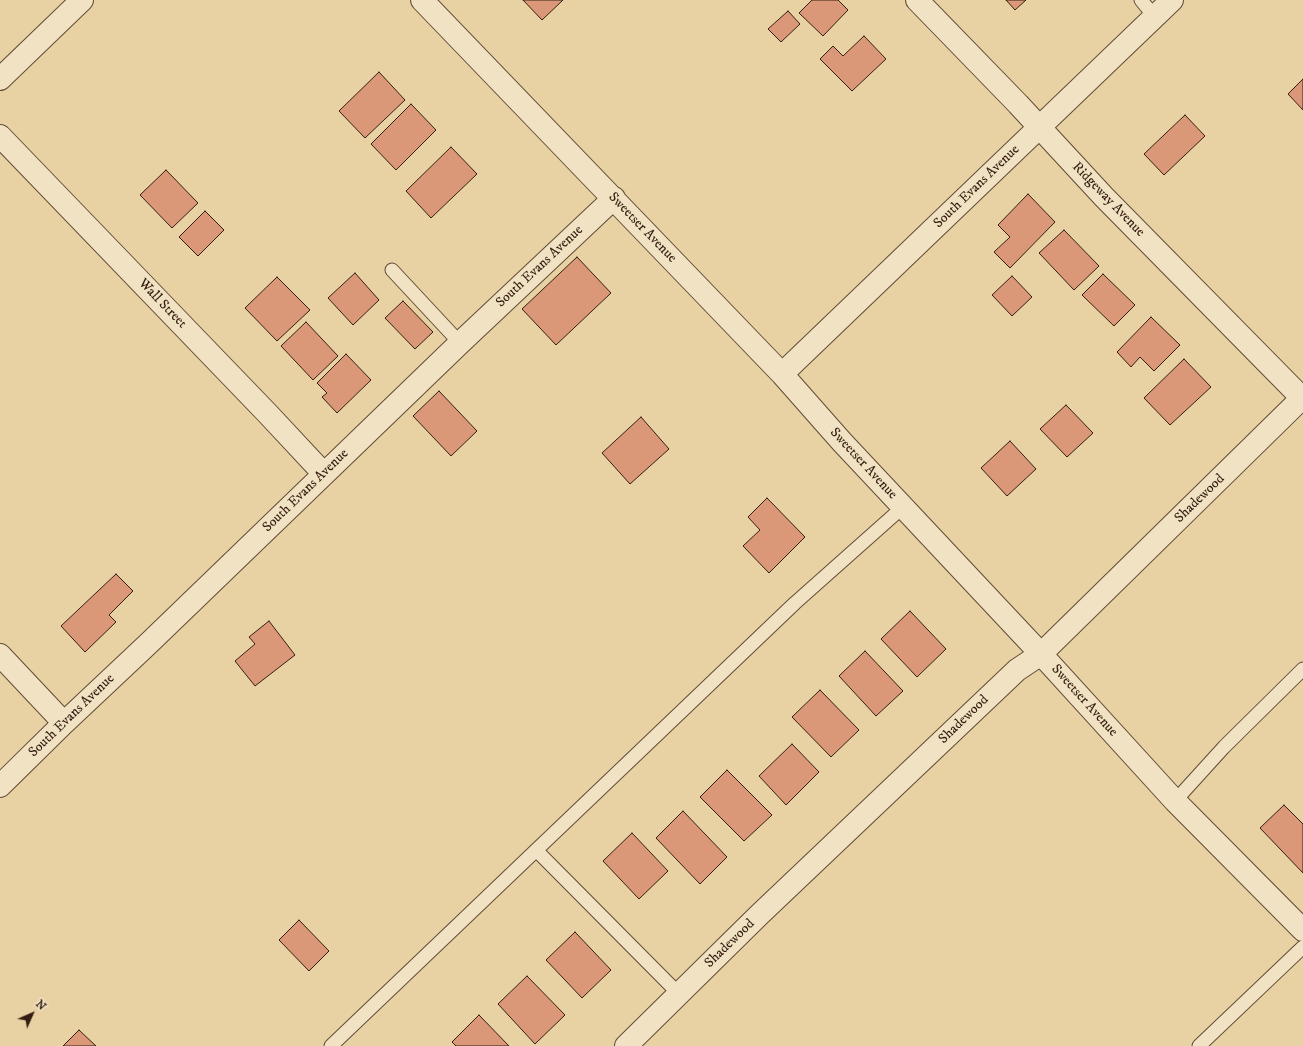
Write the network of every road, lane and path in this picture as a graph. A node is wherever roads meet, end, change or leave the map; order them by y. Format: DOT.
graph roads {
  1 [pos="82,0"];
  2 [pos="422,0"];
  3 [pos="917,0"];
  4 [pos="1140,0"];
  5 [pos="1172,0"];
  6 [pos="1154,17"];
  7 [pos="0,79"];
  8 [pos="1040,128"];
  9 [pos="0,136"];
  10 [pos="614,198"];
  11 [pos="392,270"];
  12 [pos="460,343"];
  13 [pos="782,374"];
  14 [pos="1302,398"];
  15 [pos="324,474"];
  16 [pos="903,507"];
  17 [pos="1041,654"];
  18 [pos="0,655"];
  19 [pos="1303,669"];
  20 [pos="64,723"];
  21 [pos="0,786"];
  22 [pos="1175,801"];
  23 [pos="536,850"];
  24 [pos="1303,930"];
  25 [pos="1303,947"];
  26 [pos="679,994"];
  27 [pos="1202,1045"];
  28 [pos="331,1046"];
  29 [pos="626,1046"];
  1 -- 7 [label="street"];
  2 -- 10 [label="street, Sweetser Avenue"];
  3 -- 8 [label="street, Ridgeway Avenue"];
  4 -- 6 [label="lane"];
  5 -- 6 [label="street, South Evans Avenue"];
  6 -- 8 [label="street, South Evans Avenue"];
  8 -- 13 [label="street, South Evans Avenue"];
  8 -- 14 [label="street, Ridgeway Avenue"];
  9 -- 15 [label="street, Wall Street"];
  10 -- 12 [label="street, South Evans Avenue"];
  10 -- 13 [label="street, Sweetser Avenue"];
  11 -- 12 [label="lane"];
  12 -- 15 [label="street, South Evans Avenue"];
  13 -- 16 [label="street, Sweetser Avenue"];
  14 -- 17 [label="street, Shadewood"];
  15 -- 20 [label="street, South Evans Avenue"];
  16 -- 17 [label="street, Sweetser Avenue"];
  16 -- 23 [label="lane"];
  17 -- 22 [label="street, Sweetser Avenue"];
  17 -- 26 [label="street, Shadewood"];
  18 -- 20 [label="street"];
  19 -- 22 [label="lane"];
  20 -- 21 [label="street, South Evans Avenue"];
  22 -- 24 [label="street, Sweetser Avenue"];
  23 -- 26 [label="lane"];
  23 -- 28 [label="lane"];
  25 -- 27 [label="lane"];
  26 -- 29 [label="street, Shadewood"];
}
